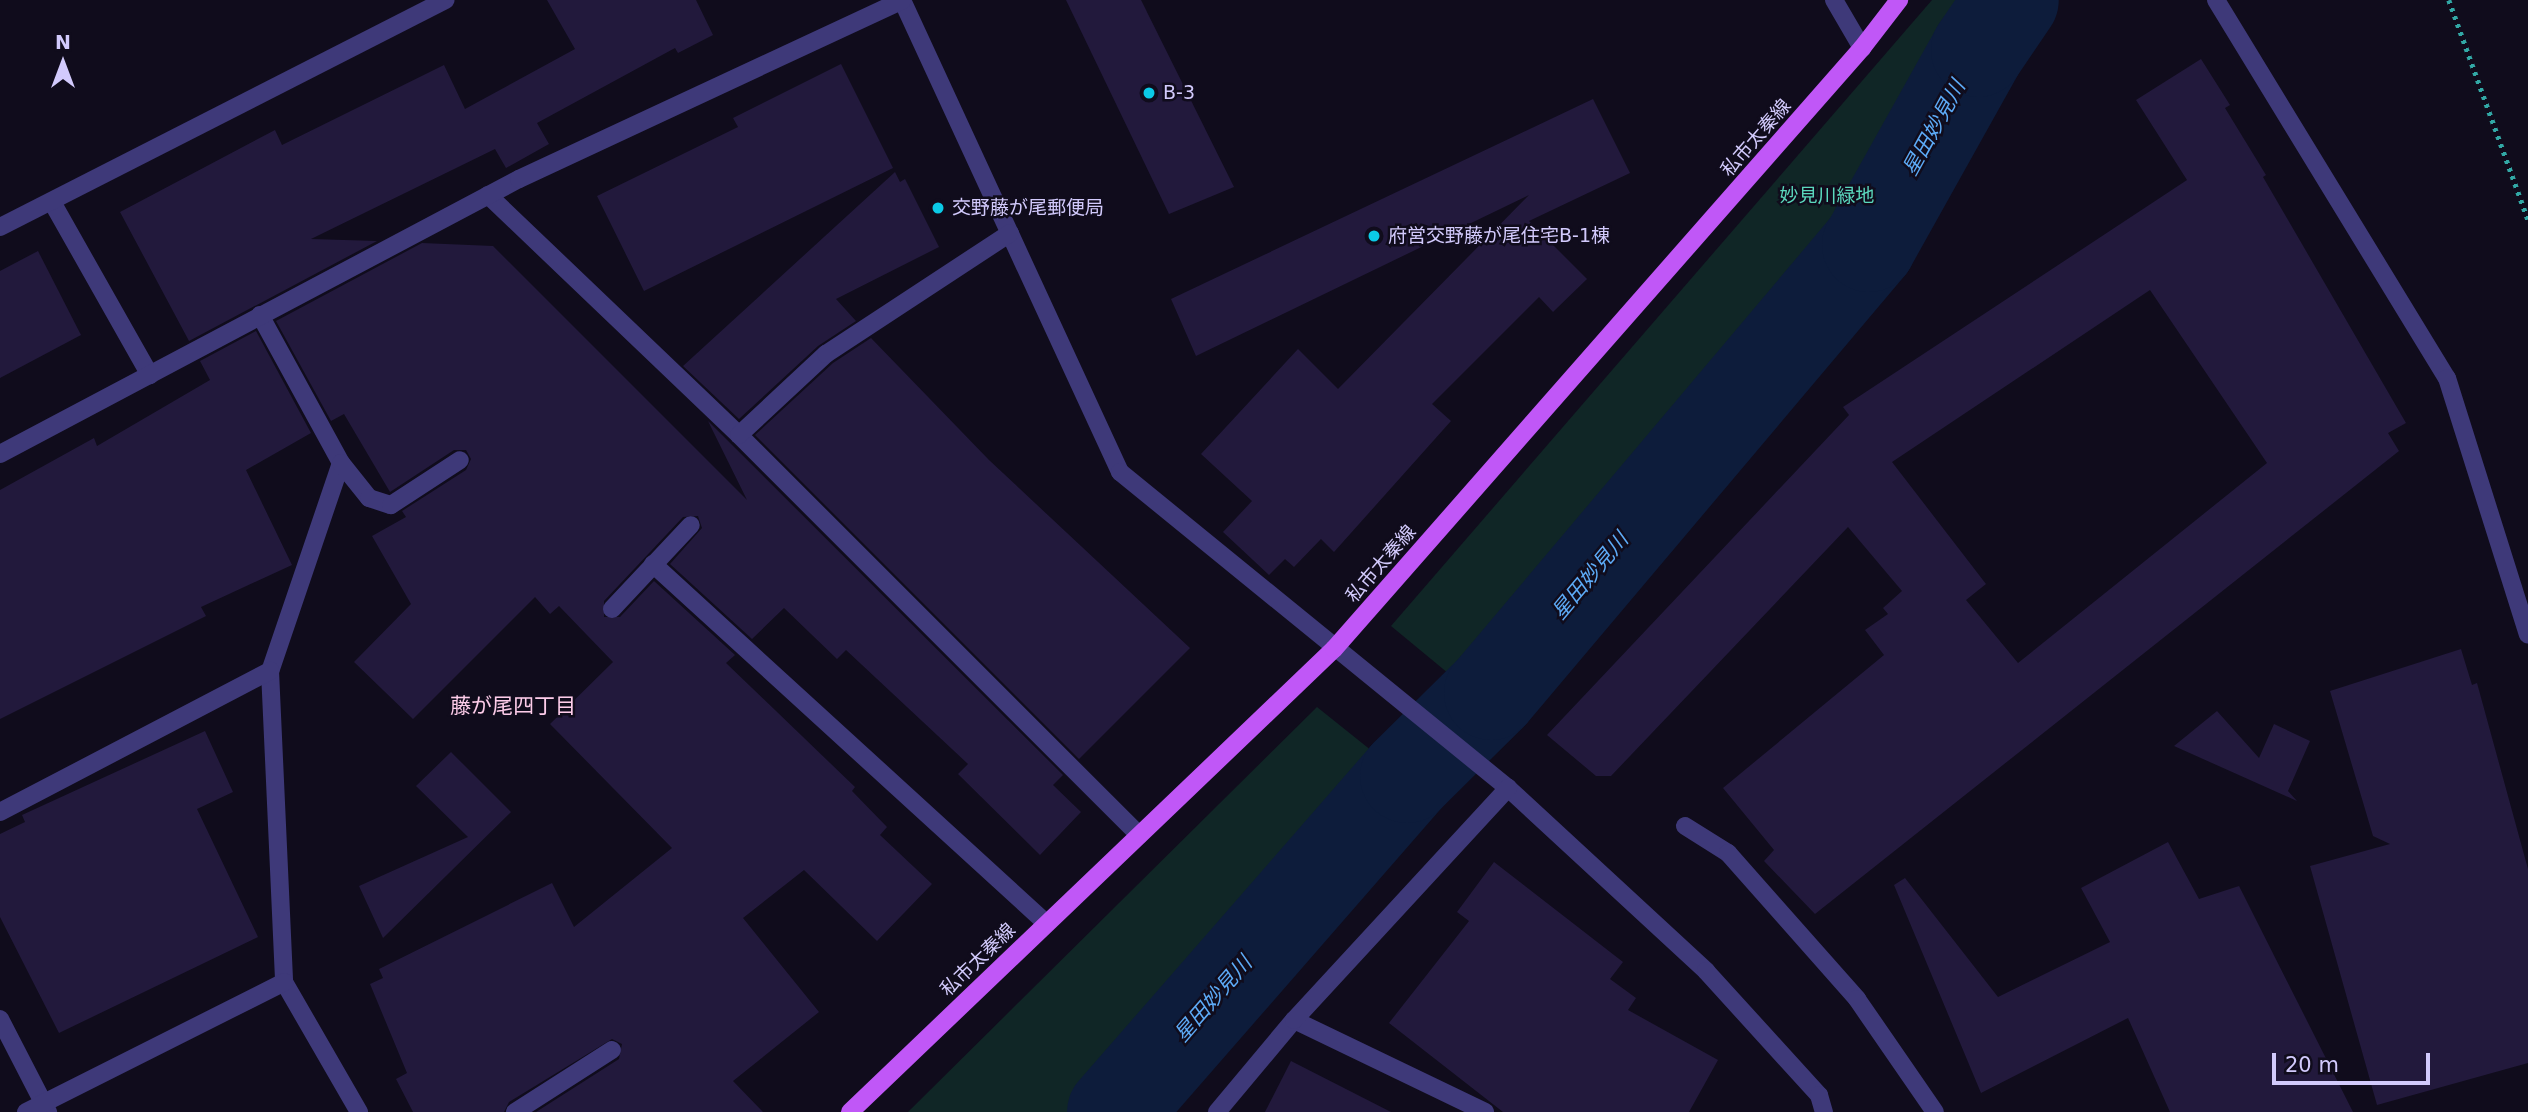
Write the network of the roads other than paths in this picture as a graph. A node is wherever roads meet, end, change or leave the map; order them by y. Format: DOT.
graph roads {
  1 [pos="445,0"];
  2 [pos="902,0"];
  3 [pos="1834,0"];
  4 [pos="1899,0"];
  5 [pos="2216,0"];
  6 [pos="1862,48"];
  7 [pos="488,195"];
  8 [pos="52,202"];
  9 [pos="0,227"];
  10 [pos="1010,233"];
  11 [pos="260,315"];
  12 [pos="150,374"];
  13 [pos="739,435"];
  14 [pos="0,454"];
  15 [pos="460,460"];
  16 [pos="341,463"];
  17 [pos="691,525"];
  18 [pos="653,564"];
  19 [pos="611,609"];
  20 [pos="2528,635"];
  21 [pos="1334,649"];
  22 [pos="270,671"];
  23 [pos="1508,788"];
  24 [pos="0,812"];
  25 [pos="1685,826"];
  26 [pos="1139,835"];
  27 [pos="1046,923"];
  28 [pos="284,982"];
  29 [pos="0,1018"];
  30 [pos="1293,1020"];
  31 [pos="612,1050"];
  32 [pos="46,1108"];
  33 [pos="26,1112"];
  34 [pos="359,1112"];
  35 [pos="515,1112"];
  36 [pos="850,1112"];
  37 [pos="1217,1112"];
  38 [pos="1485,1112"];
  39 [pos="1824,1112"];
  40 [pos="1935,1112"];
  1 -- 8 [label="street"];
  2 -- 7 [label="street"];
  2 -- 10 [label="street"];
  3 -- 6 [label="street"];
  4 -- 6 [label="main road, 私市太秦線"];
  5 -- 20 [label="street"];
  6 -- 21 [label="main road, 私市太秦線"];
  7 -- 11 [label="street"];
  7 -- 13 [label="street"];
  8 -- 9 [label="street"];
  8 -- 12 [label="street"];
  10 -- 13 [label="street"];
  10 -- 21 [label="street"];
  11 -- 12 [label="street"];
  11 -- 16 [label="street"];
  12 -- 14 [label="street"];
  13 -- 26 [label="street"];
  15 -- 16 [label="street"];
  16 -- 22 [label="street"];
  17 -- 18 [label="street"];
  18 -- 19 [label="street"];
  18 -- 27 [label="street"];
  21 -- 23 [label="street"];
  21 -- 26 [label="main road, 私市太秦線"];
  22 -- 24 [label="street"];
  22 -- 28 [label="street"];
  23 -- 30 [label="street"];
  23 -- 39 [label="street"];
  25 -- 40 [label="street"];
  26 -- 27 [label="main road, 私市太秦線"];
  27 -- 36 [label="main road, 私市太秦線"];
  28 -- 32 [label="street"];
  28 -- 34 [label="street"];
  29 -- 32 [label="street"];
  30 -- 37 [label="street"];
  30 -- 38 [label="street"];
  31 -- 35 [label="street"];
  32 -- 33 [label="street"];
}
